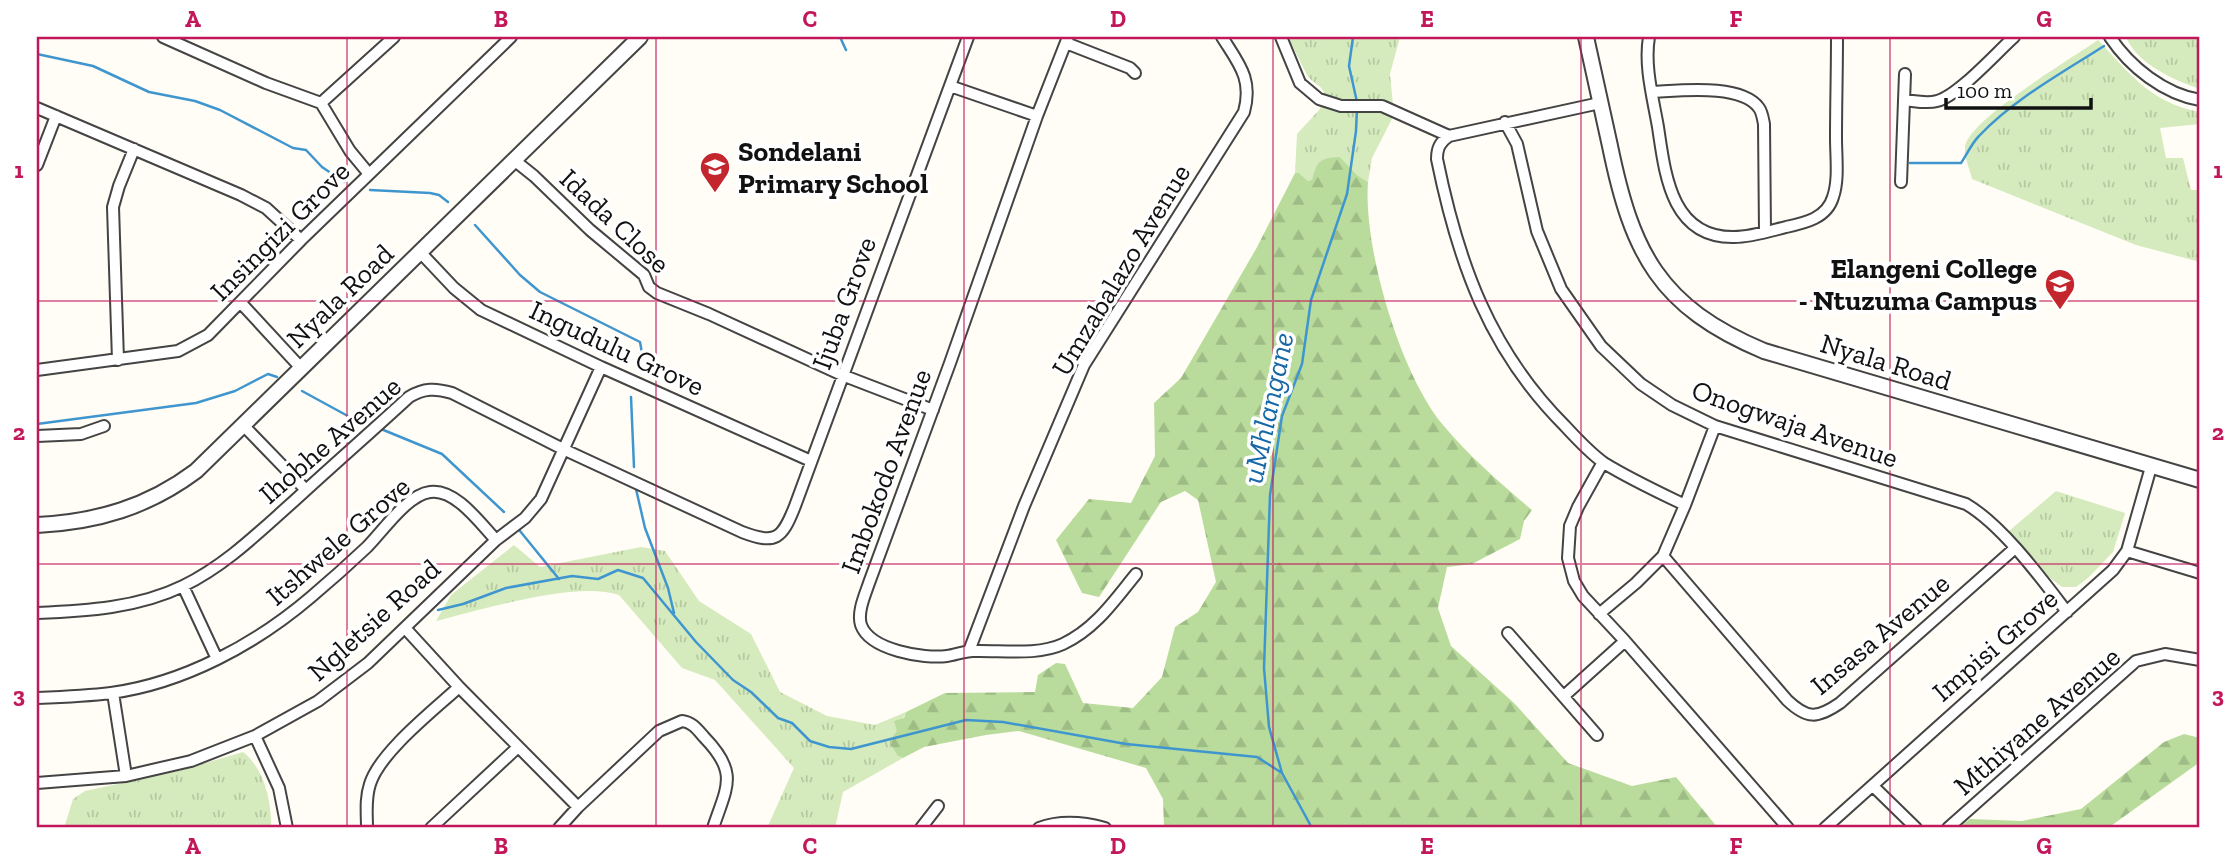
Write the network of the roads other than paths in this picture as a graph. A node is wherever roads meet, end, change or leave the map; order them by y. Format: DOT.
graph roads {
  1 [pos="163,37"];
  2 [pos="394,37"];
  3 [pos="511,37"];
  4 [pos="968,37"];
  5 [pos="1222,37"];
  6 [pos="1281,37"];
  7 [pos="1586,37"];
  8 [pos="1650,37"];
  9 [pos="1837,37"];
  10 [pos="2014,37"];
  11 [pos="2110,37"];
  12 [pos="630,40"];
  13 [pos="1067,40"];
  14 [pos="1135,73"];
  15 [pos="1905,74"];
  16 [pos="950,86"];
  17 [pos="1652,92"];
  18 [pos="1904,100"];
  19 [pos="2200,100"];
  20 [pos="321,103"];
  21 [pos="1601,103"];
  22 [pos="37,108"];
  23 [pos="56,116"];
  24 [pos="1037,116"];
  25 [pos="1505,122"];
  26 [pos="1449,136"];
  27 [pos="134,149"];
  28 [pos="514,160"];
  29 [pos="37,165"];
  30 [pos="369,174"];
  31 [pos="1900,182"];
  32 [pos="1765,232"];
  33 [pos="301,240"];
  34 [pos="420,252"];
  35 [pos="240,303"];
  36 [pos="118,360"];
  37 [pos="601,367"];
  38 [pos="301,368"];
  39 [pos="37,370"];
  40 [pos="842,375"];
  41 [pos="933,410"];
  42 [pos="243,425"];
  43 [pos="104,426"];
  44 [pos="1715,426"];
  45 [pos="37,436"];
  46 [pos="565,450"];
  47 [pos="811,461"];
  48 [pos="1603,462"];
  49 [pos="2151,467"];
  50 [pos="2200,480"];
  51 [pos="306,490"];
  52 [pos="1685,505"];
  53 [pos="37,525"];
  54 [pos="770,539"];
  55 [pos="496,540"];
  56 [pos="2014,549"];
  57 [pos="2127,551"];
  58 [pos="1663,556"];
  59 [pos="2200,573"];
  60 [pos="1136,575"];
  61 [pos="183,586"];
  62 [pos="2067,612"];
  63 [pos="37,614"];
  64 [pos="1599,614"];
  65 [pos="405,628"];
  66 [pos="1508,633"];
  67 [pos="1625,641"];
  68 [pos="969,651"];
  69 [pos="217,659"];
  70 [pos="2200,660"];
  71 [pos="459,687"];
  72 [pos="113,693"];
  73 [pos="1564,695"];
  74 [pos="37,698"];
  75 [pos="1597,735"];
  76 [pos="255,736"];
  77 [pos="518,747"];
  78 [pos="126,776"];
  79 [pos="37,783"];
  80 [pos="1873,786"];
  81 [pos="938,806"];
  82 [pos="578,807"];
  83 [pos="287,828"];
  84 [pos="367,828"];
  85 [pos="431,828"];
  86 [pos="559,828"];
  87 [pos="713,828"];
  88 [pos="921,828"];
  89 [pos="1039,828"];
  90 [pos="1105,828"];
  91 [pos="1788,828"];
  92 [pos="1825,828"];
  93 [pos="1916,828"];
  94 [pos="1948,828"];
  1 -- 20 [label="street"];
  2 -- 20 [label="street"];
  3 -- 30 [label="street, Insingizi Grove"];
  4 -- 16 [label="street, Ijuba Grove"];
  5 -- 68 [label="street, Umzabalazo Avenue"];
  6 -- 26 [label="street"];
  7 -- 21 [label="street, Nyala Road"];
  8 -- 17 [label="street"];
  9 -- 32 [label="street"];
  10 -- 18 [label="street"];
  11 -- 19 [label="street"];
  12 -- 28 [label="street, Nyala Road"];
  13 -- 14 [label="street"];
  13 -- 24 [label="street, Imbokodo Avenue"];
  15 -- 18 [label="street"];
  16 -- 24 [label="street"];
  16 -- 40 [label="street, Ijuba Grove"];
  17 -- 32 [label="street"];
  17 -- 32 [label="street"];
  18 -- 31 [label="street"];
  20 -- 30 [label="street"];
  21 -- 25 [label="street"];
  21 -- 49 [label="street, Nyala Road"];
  22 -- 23 [label="street"];
  23 -- 27 [label="street"];
  23 -- 29 [label="street"];
  24 -- 41 [label="street, Imbokodo Avenue"];
  25 -- 26 [label="street"];
  25 -- 44 [label="street, Onogwaja Avenue"];
  26 -- 48 [label="street"];
  27 -- 33 [label="street"];
  27 -- 36 [label="street"];
  28 -- 34 [label="street, Nyala Road"];
  28 -- 40 [label="street, Idada Close"];
  30 -- 33 [label="street, Insingizi Grove"];
  33 -- 35 [label="street, Insingizi Grove"];
  34 -- 37 [label="street, Ingudulu Grove"];
  34 -- 38 [label="street, Nyala Road"];
  35 -- 36 [label="street, Insingizi Grove"];
  35 -- 38 [label="street"];
  36 -- 39 [label="street, Insingizi Grove"];
  37 -- 46 [label="street, Ngletsie Road"];
  37 -- 47 [label="street, Ingudulu Grove"];
  38 -- 42 [label="street, Nyala Road"];
  40 -- 41 [label="street, Idada Close"];
  40 -- 47 [label="street, Ijuba Grove"];
  41 -- 68 [label="street, Imbokodo Avenue"];
  42 -- 51 [label="street"];
  42 -- 53 [label="street, Nyala Road"];
  43 -- 45 [label="street"];
  44 -- 52 [label="street"];
  44 -- 56 [label="street, Onogwaja Avenue"];
  46 -- 51 [label="street, Ihobhe Avenue"];
  46 -- 54 [label="street, Ihobhe Avenue"];
  46 -- 55 [label="street, Ngletsie Road"];
  47 -- 54 [label="street, Ijuba Grove"];
  48 -- 52 [label="street"];
  48 -- 64 [label="street"];
  49 -- 50 [label="street, Nyala Road"];
  49 -- 57 [label="street, Impisi Grove"];
  51 -- 61 [label="street, Ihobhe Avenue"];
  52 -- 58 [label="street"];
  55 -- 65 [label="street, Ngletsie Road"];
  55 -- 69 [label="street, Itshwele Grove"];
  56 -- 58 [label="street, Insasa Avenue"];
  56 -- 62 [label="street, Onogwaja Avenue"];
  57 -- 59 [label="street"];
  57 -- 62 [label="street, Impisi Grove"];
  58 -- 64 [label="street"];
  60 -- 68 [label="street, Imbokodo Avenue"];
  61 -- 63 [label="street, Ihobhe Avenue"];
  61 -- 69 [label="street"];
  62 -- 80 [label="street, Impisi Grove"];
  64 -- 67 [label="street"];
  65 -- 71 [label="street"];
  65 -- 76 [label="street, Ngletsie Road"];
  66 -- 73 [label="street"];
  67 -- 73 [label="street"];
  67 -- 91 [label="street"];
  69 -- 72 [label="street, Itshwele Grove"];
  70 -- 94 [label="street, Mthiyane Avenue"];
  71 -- 77 [label="street"];
  71 -- 84 [label="street"];
  72 -- 74 [label="street, Itshwele Grove"];
  72 -- 78 [label="street"];
  73 -- 75 [label="street"];
  76 -- 78 [label="street, Ngletsie Road"];
  76 -- 83 [label="street"];
  77 -- 82 [label="street"];
  77 -- 85 [label="street"];
  78 -- 79 [label="street, Ngletsie Road"];
  80 -- 92 [label="street, Impisi Grove"];
  80 -- 93 [label="street"];
  81 -- 88 [label="street"];
  82 -- 86 [label="street"];
  82 -- 87 [label="street"];
  89 -- 90 [label="street"];
}
